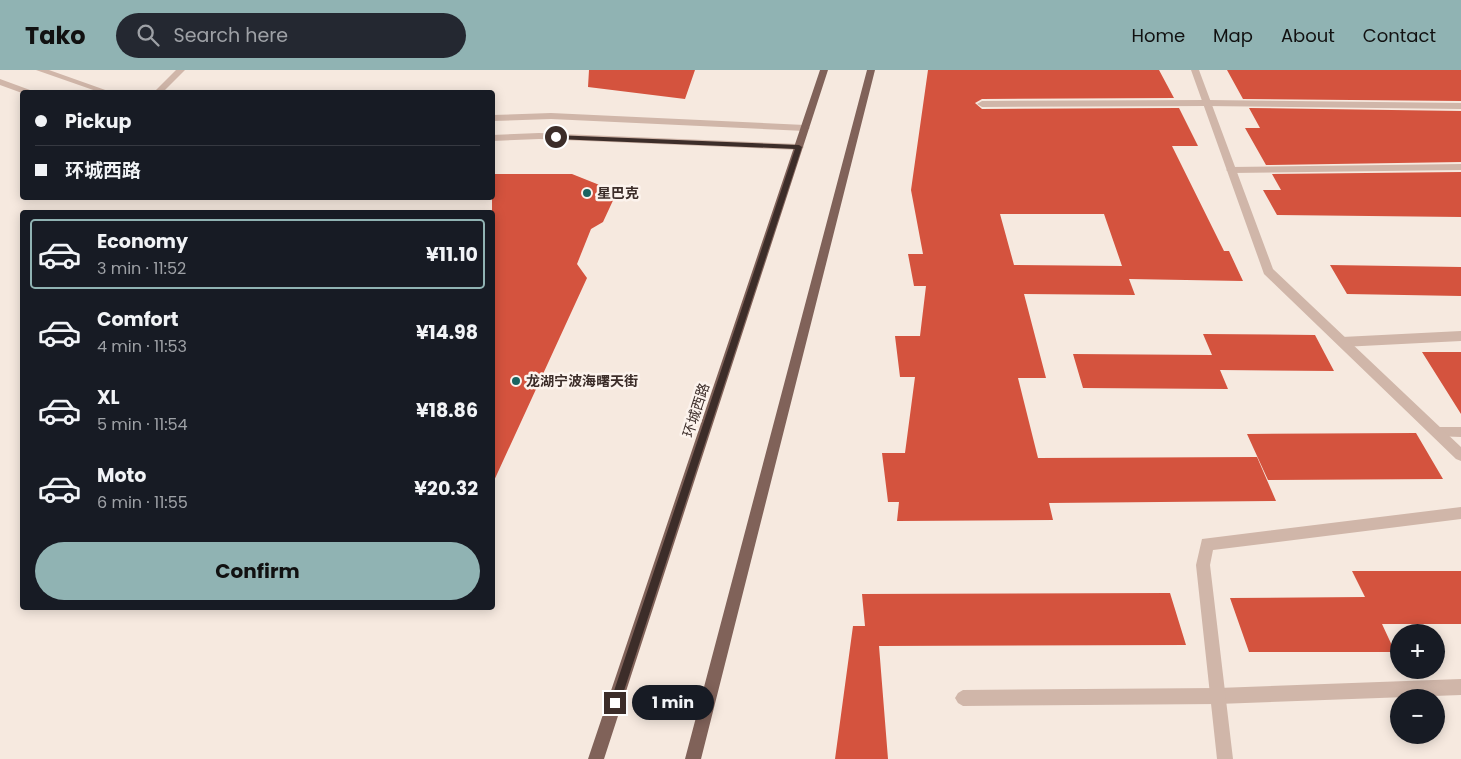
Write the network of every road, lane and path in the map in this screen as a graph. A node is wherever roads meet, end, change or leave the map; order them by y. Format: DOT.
graph roads {
  1 [pos="40,70"];
  2 [pos="181,70"];
  3 [pos="824,70"];
  4 [pos="870,70"];
  5 [pos="1196,70"];
  6 [pos="0,82"];
  7 [pos="22,90"];
  8 [pos="100,90"];
  9 [pos="160,90"];
  10 [pos="1207,103"];
  11 [pos="982,104"];
  12 [pos="1461,106"];
  13 [pos="495,118"];
  14 [pos="805,128"];
  15 [pos="495,138"];
  16 [pos="799,147"];
  17 [pos="1461,167"];
  18 [pos="1231,170"];
  19 [pos="1461,336"];
  20 [pos="1342,342"];
  21 [pos="1437,432"];
  22 [pos="1461,432"];
  23 [pos="1461,455"];
  24 [pos="1461,513"];
  25 [pos="1461,688"];
  26 [pos="1218,696"];
  27 [pos="963,698"];
  28 [pos="596,759"];
  29 [pos="693,759"];
  30 [pos="1225,759"];
  1 -- 8 [label="street"];
  2 -- 9 [label="street"];
  3 -- 14 [label="main road, 环城西路"];
  4 -- 29 [label="main road"];
  5 -- 10 [label="street"];
  6 -- 7 [label="street"];
  10 -- 11 [label="street"];
  10 -- 12 [label="street"];
  10 -- 18 [label="street"];
  13 -- 14 [label="street"];
  14 -- 16 [label="main road, 环城西路"];
  15 -- 16 [label="street"];
  16 -- 28 [label="main road, 环城西路"];
  17 -- 18 [label="street"];
  18 -- 20 [label="street"];
  19 -- 20 [label="street"];
  20 -- 21 [label="street"];
  21 -- 22 [label="street"];
  21 -- 23 [label="street"];
  24 -- 26 [label="street"];
  25 -- 26 [label="street"];
  26 -- 27 [label="street"];
  26 -- 30 [label="street"];
}
